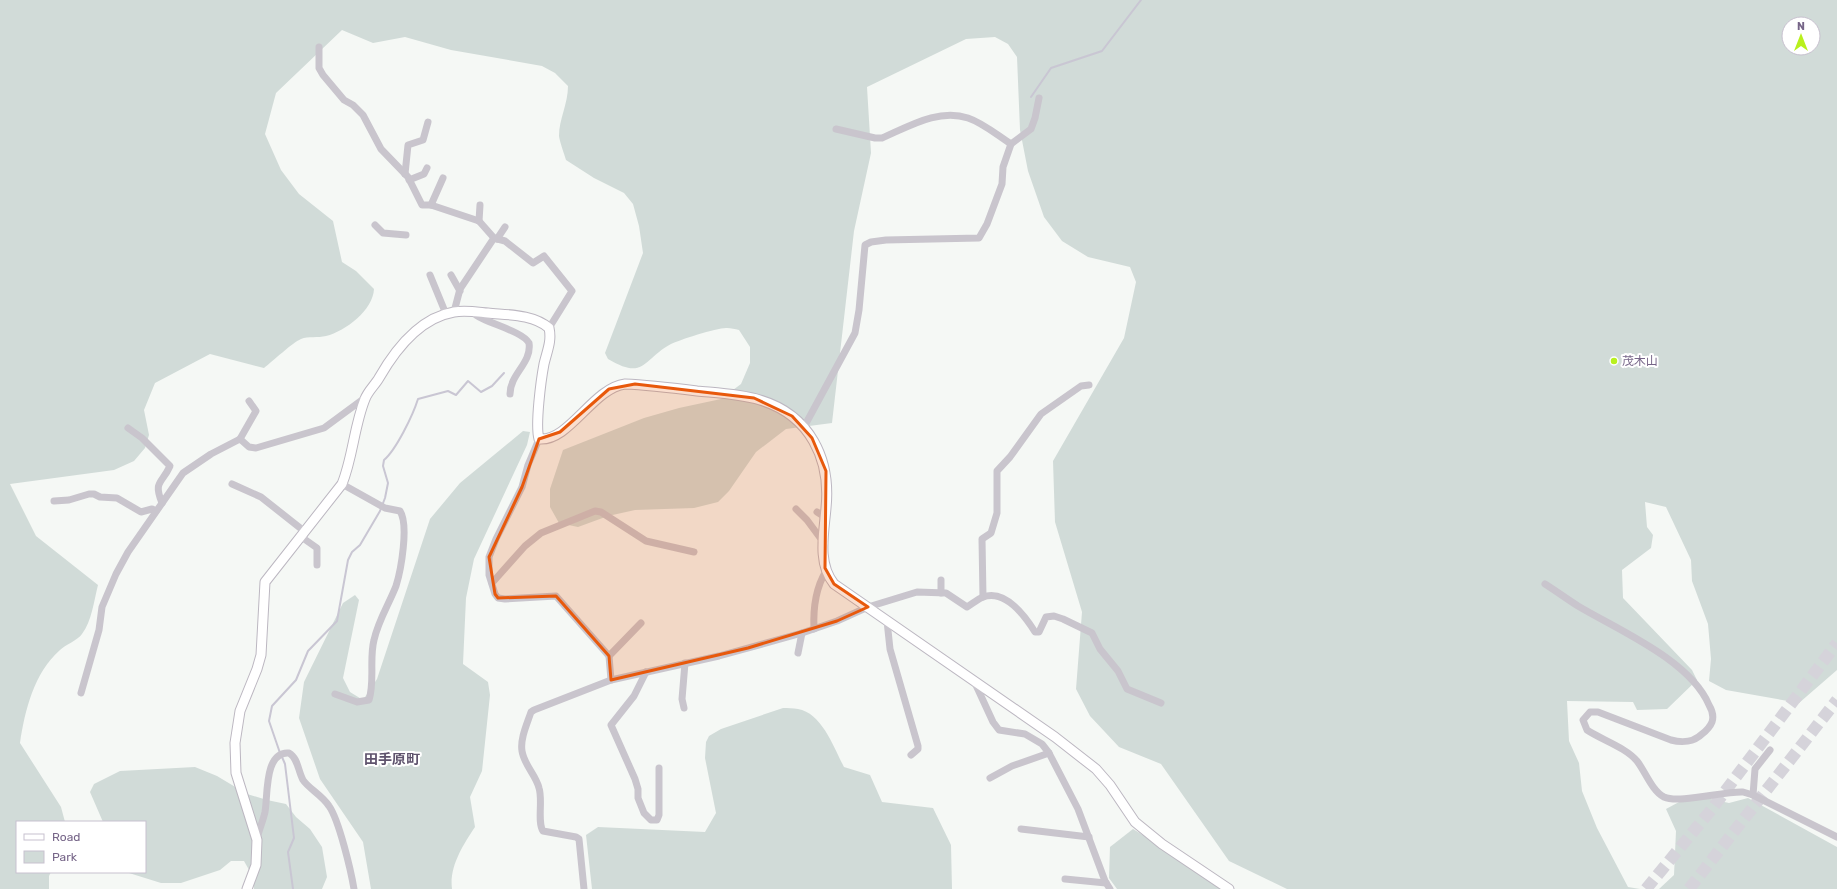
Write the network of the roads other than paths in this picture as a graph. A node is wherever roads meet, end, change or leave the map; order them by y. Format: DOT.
graph roads {
  1 [pos="318,47"];
  2 [pos="1039,98"];
  3 [pos="428,122"];
  4 [pos="836,129"];
  5 [pos="1010,144"];
  6 [pos="427,168"];
  7 [pos="407,177"];
  8 [pos="443,178"];
  9 [pos="431,205"];
  10 [pos="480,205"];
  11 [pos="479,222"];
  12 [pos="375,224"];
  13 [pos="505,227"];
  14 [pos="406,235"];
  15 [pos="496,239"];
  16 [pos="430,275"];
  17 [pos="451,275"];
  18 [pos="460,291"];
  19 [pos="475,312"];
  20 [pos="450,313"];
  21 [pos="549,328"];
  22 [pos="1089,385"];
  23 [pos="510,394"];
  24 [pos="366,397"];
  25 [pos="249,401"];
  26 [pos="804,427"];
  27 [pos="128,428"];
  28 [pos="240,439"];
  29 [pos="539,439"];
  30 [pos="232,484"];
  31 [pos="342,484"];
  32 [pos="54,501"];
  33 [pos="162,502"];
  34 [pos="796,509"];
  35 [pos="156,511"];
  36 [pos="817,512"];
  37 [pos="802,516"];
  38 [pos="826,517"];
  39 [pos="797,522"];
  40 [pos="302,533"];
  41 [pos="824,543"];
  42 [pos="694,552"];
  43 [pos="317,565"];
  44 [pos="826,571"];
  45 [pos="941,580"];
  46 [pos="492,582"];
  47 [pos="1545,584"];
  48 [pos="941,593"];
  49 [pos="983,597"];
  50 [pos="868,608"];
  51 [pos="887,621"];
  52 [pos="641,623"];
  53 [pos="814,629"];
  54 [pos="802,633"];
  55 [pos="798,653"];
  56 [pos="609,656"];
  57 [pos="685,663"];
  58 [pos="646,672"];
  59 [pos="610,680"];
  60 [pos="975,683"];
  61 [pos="82,693"];
  62 [pos="334,694"];
  63 [pos="1161,703"];
  64 [pos="684,708"];
  65 [pos="1770,750"];
  66 [pos="1048,753"];
  67 [pos="911,755"];
  68 [pos="659,768"];
  69 [pos="990,778"];
  70 [pos="1753,795"];
  71 [pos="1021,829"];
  72 [pos="1089,837"];
  73 [pos="1837,837"];
  74 [pos="257,840"];
  75 [pos="1065,879"];
  76 [pos="1108,886"];
  77 [pos="247,889"];
  78 [pos="354,889"];
  79 [pos="584,889"];
  80 [pos="1229,889"];
  1 -- 7 [label="street"];
  2 -- 5 [label="street"];
  3 -- 7 [label="street"];
  4 -- 5 [label="street"];
  5 -- 26 [label="street"];
  6 -- 7 [label="street"];
  7 -- 9 [label="street"];
  8 -- 9 [label="street"];
  9 -- 11 [label="street"];
  10 -- 11 [label="street"];
  11 -- 15 [label="street"];
  12 -- 14 [label="street"];
  13 -- 15 [label="street"];
  15 -- 18 [label="street"];
  15 -- 21 [label="street"];
  16 -- 20 [label="street"];
  17 -- 18 [label="street"];
  18 -- 20 [label="street"];
  19 -- 20 [label="street"];
  19 -- 21 [label="street"];
  19 -- 23 [label="street"];
  20 -- 24 [label="street"];
  21 -- 29 [label="street"];
  22 -- 49 [label="street"];
  24 -- 28 [label="street"];
  24 -- 31 [label="street"];
  25 -- 28 [label="street"];
  26 -- 29 [label="street"];
  26 -- 38 [label="street"];
  27 -- 33 [label="street"];
  28 -- 33 [label="street"];
  29 -- 46 [label="street"];
  30 -- 40 [label="street"];
  31 -- 40 [label="street"];
  31 -- 62 [label="street"];
  32 -- 35 [label="street"];
  33 -- 35 [label="street"];
  34 -- 37 [label="street"];
  35 -- 61 [label="street"];
  36 -- 38 [label="street"];
  37 -- 39 [label="street"];
  37 -- 41 [label="street"];
  38 -- 41 [label="street"];
  40 -- 43 [label="street"];
  40 -- 74 [label="street"];
  41 -- 44 [label="street"];
  42 -- 46 [label="street"];
  44 -- 50 [label="street"];
  44 -- 53 [label="street"];
  45 -- 48 [label="street"];
  46 -- 56 [label="street"];
  47 -- 70 [label="street"];
  48 -- 49 [label="street"];
  48 -- 50 [label="street"];
  49 -- 63 [label="street"];
  50 -- 51 [label="street"];
  50 -- 53 [label="street"];
  51 -- 60 [label="street"];
  51 -- 67 [label="street"];
  52 -- 56 [label="street"];
  53 -- 54 [label="street"];
  54 -- 55 [label="street"];
  54 -- 57 [label="street"];
  56 -- 59 [label="street"];
  57 -- 58 [label="street"];
  57 -- 64 [label="street"];
  58 -- 59 [label="street"];
  58 -- 68 [label="street"];
  59 -- 79 [label="street"];
  60 -- 66 [label="street"];
  60 -- 80 [label="street"];
  65 -- 70 [label="street"];
  66 -- 69 [label="street"];
  66 -- 72 [label="street"];
  70 -- 73 [label="street"];
  71 -- 72 [label="street"];
  72 -- 76 [label="street"];
  74 -- 77 [label="street"];
  74 -- 78 [label="street"];
  75 -- 76 [label="street"];
}
